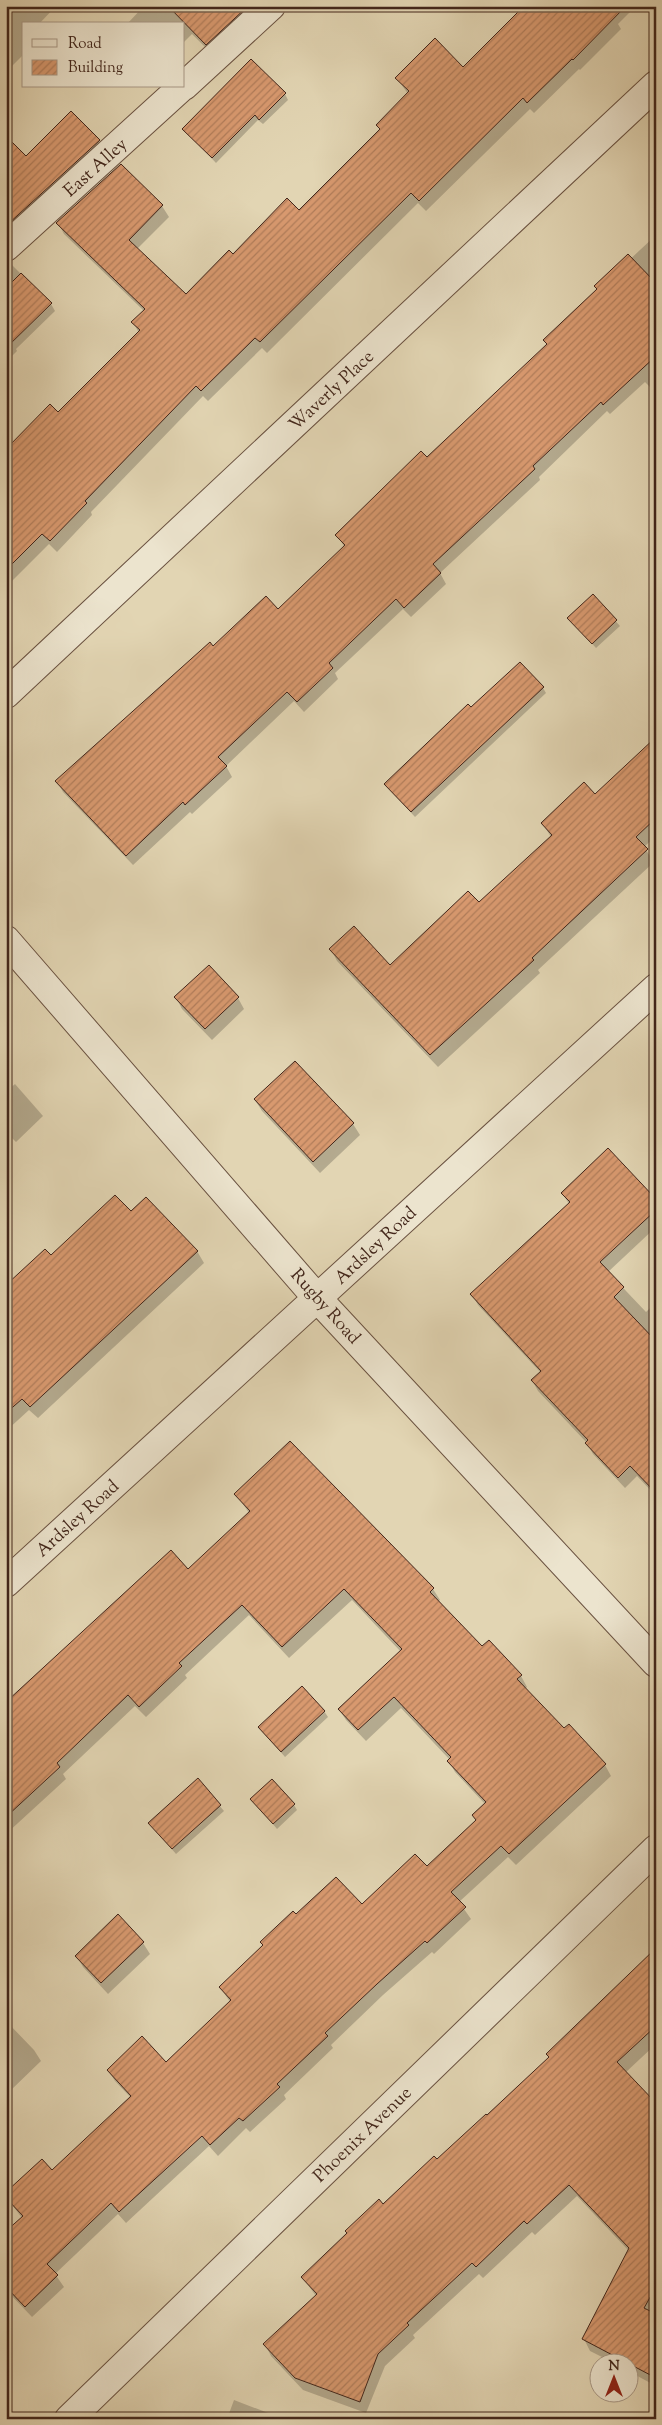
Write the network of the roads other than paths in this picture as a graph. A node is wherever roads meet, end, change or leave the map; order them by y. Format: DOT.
graph roads {
  1 [pos="271,6"];
  2 [pos="185,84"];
  3 [pos="656,85"];
  4 [pos="181,88"];
  5 [pos="6,247"];
  6 [pos="6,694"];
  7 [pos="6,940"];
  8 [pos="656,988"];
  9 [pos="317,1298"];
  10 [pos="6,1582"];
  11 [pos="652,1653"];
  12 [pos="656,1849"];
  13 [pos="69,2419"];
  1 -- 2 [label="street, East Alley"];
  3 -- 6 [label="street, Waverly Place"];
  4 -- 5 [label="street, East Alley"];
  7 -- 9 [label="street, Rugby Road"];
  8 -- 9 [label="street, Ardsley Road"];
  9 -- 10 [label="street, Ardsley Road"];
  9 -- 11 [label="street, Rugby Road"];
  12 -- 13 [label="street, Phoenix Avenue"];
}
